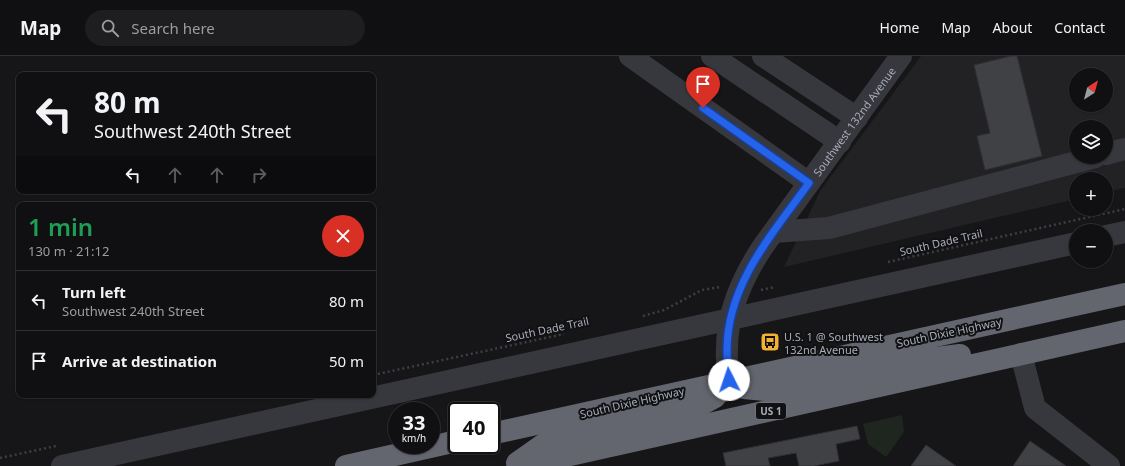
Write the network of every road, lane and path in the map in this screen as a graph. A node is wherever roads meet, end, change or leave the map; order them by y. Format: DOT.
graph roads {
  1 [pos="630,56"];
  2 [pos="712,56"];
  3 [pos="763,56"];
  4 [pos="901,56"];
  5 [pos="857,118"];
  6 [pos="840,142"];
  7 [pos="1125,149"];
  8 [pos="1113,152"];
  9 [pos="1069,164"];
  10 [pos="809,183"];
  11 [pos="1125,210"];
  12 [pos="774,232"];
  13 [pos="1125,232"];
  14 [pos="1113,235"];
  15 [pos="1069,245"];
  16 [pos="881,264"];
  17 [pos="782,286"];
  18 [pos="720,287"];
  19 [pos="759,290"];
  20 [pos="1125,294"];
  21 [pos="637,318"];
  22 [pos="731,319"];
  23 [pos="1125,331"];
  24 [pos="568,333"];
  25 [pos="1021,354"];
  26 [pos="376,374"];
  27 [pos="729,380"];
  28 [pos="376,397"];
  29 [pos="371,398"];
  30 [pos="500,432"];
  31 [pos="448,443"];
  32 [pos="62,466"];
  33 [pos="346,466"];
  34 [pos="513,466"];
  35 [pos="521,466"];
  36 [pos="1109,466"];
  1 -- 10 [label="street"];
  2 -- 6 [label="street"];
  3 -- 5 [label="street"];
  4 -- 5 [label="street, Southwest 132nd Avenue"];
  5 -- 6 [label="street, Southwest 132nd Avenue"];
  6 -- 10 [label="street, Southwest 132nd Avenue"];
  7 -- 8 [label="street"];
  9 -- 12 [label="street"];
  10 -- 12 [label="street, Southwest 132nd Avenue"];
  11 -- 16 [label="path, South Dade Trail"];
  12 -- 22 [label="street, Southwest 132nd Avenue"];
  13 -- 14 [label="street"];
  15 -- 22 [label="street"];
  17 -- 19 [label="path"];
  18 -- 21 [label="path"];
  20 -- 27 [label="highway, South Dixie Highway"];
  22 -- 27 [label="street, Southwest 132nd Avenue"];
  22 -- 28 [label="street"];
  23 -- 25 [label="highway, US 1"];
  24 -- 26 [label="path, South Dade Trail"];
  25 -- 27 [label="highway"];
  25 -- 35 [label="highway, US 1"];
  25 -- 36 [label="street"];
  27 -- 30 [label="highway, South Dixie Highway"];
  27 -- 34 [label="highway"];
  29 -- 32 [label="street"];
  31 -- 33 [label="highway"];
}
